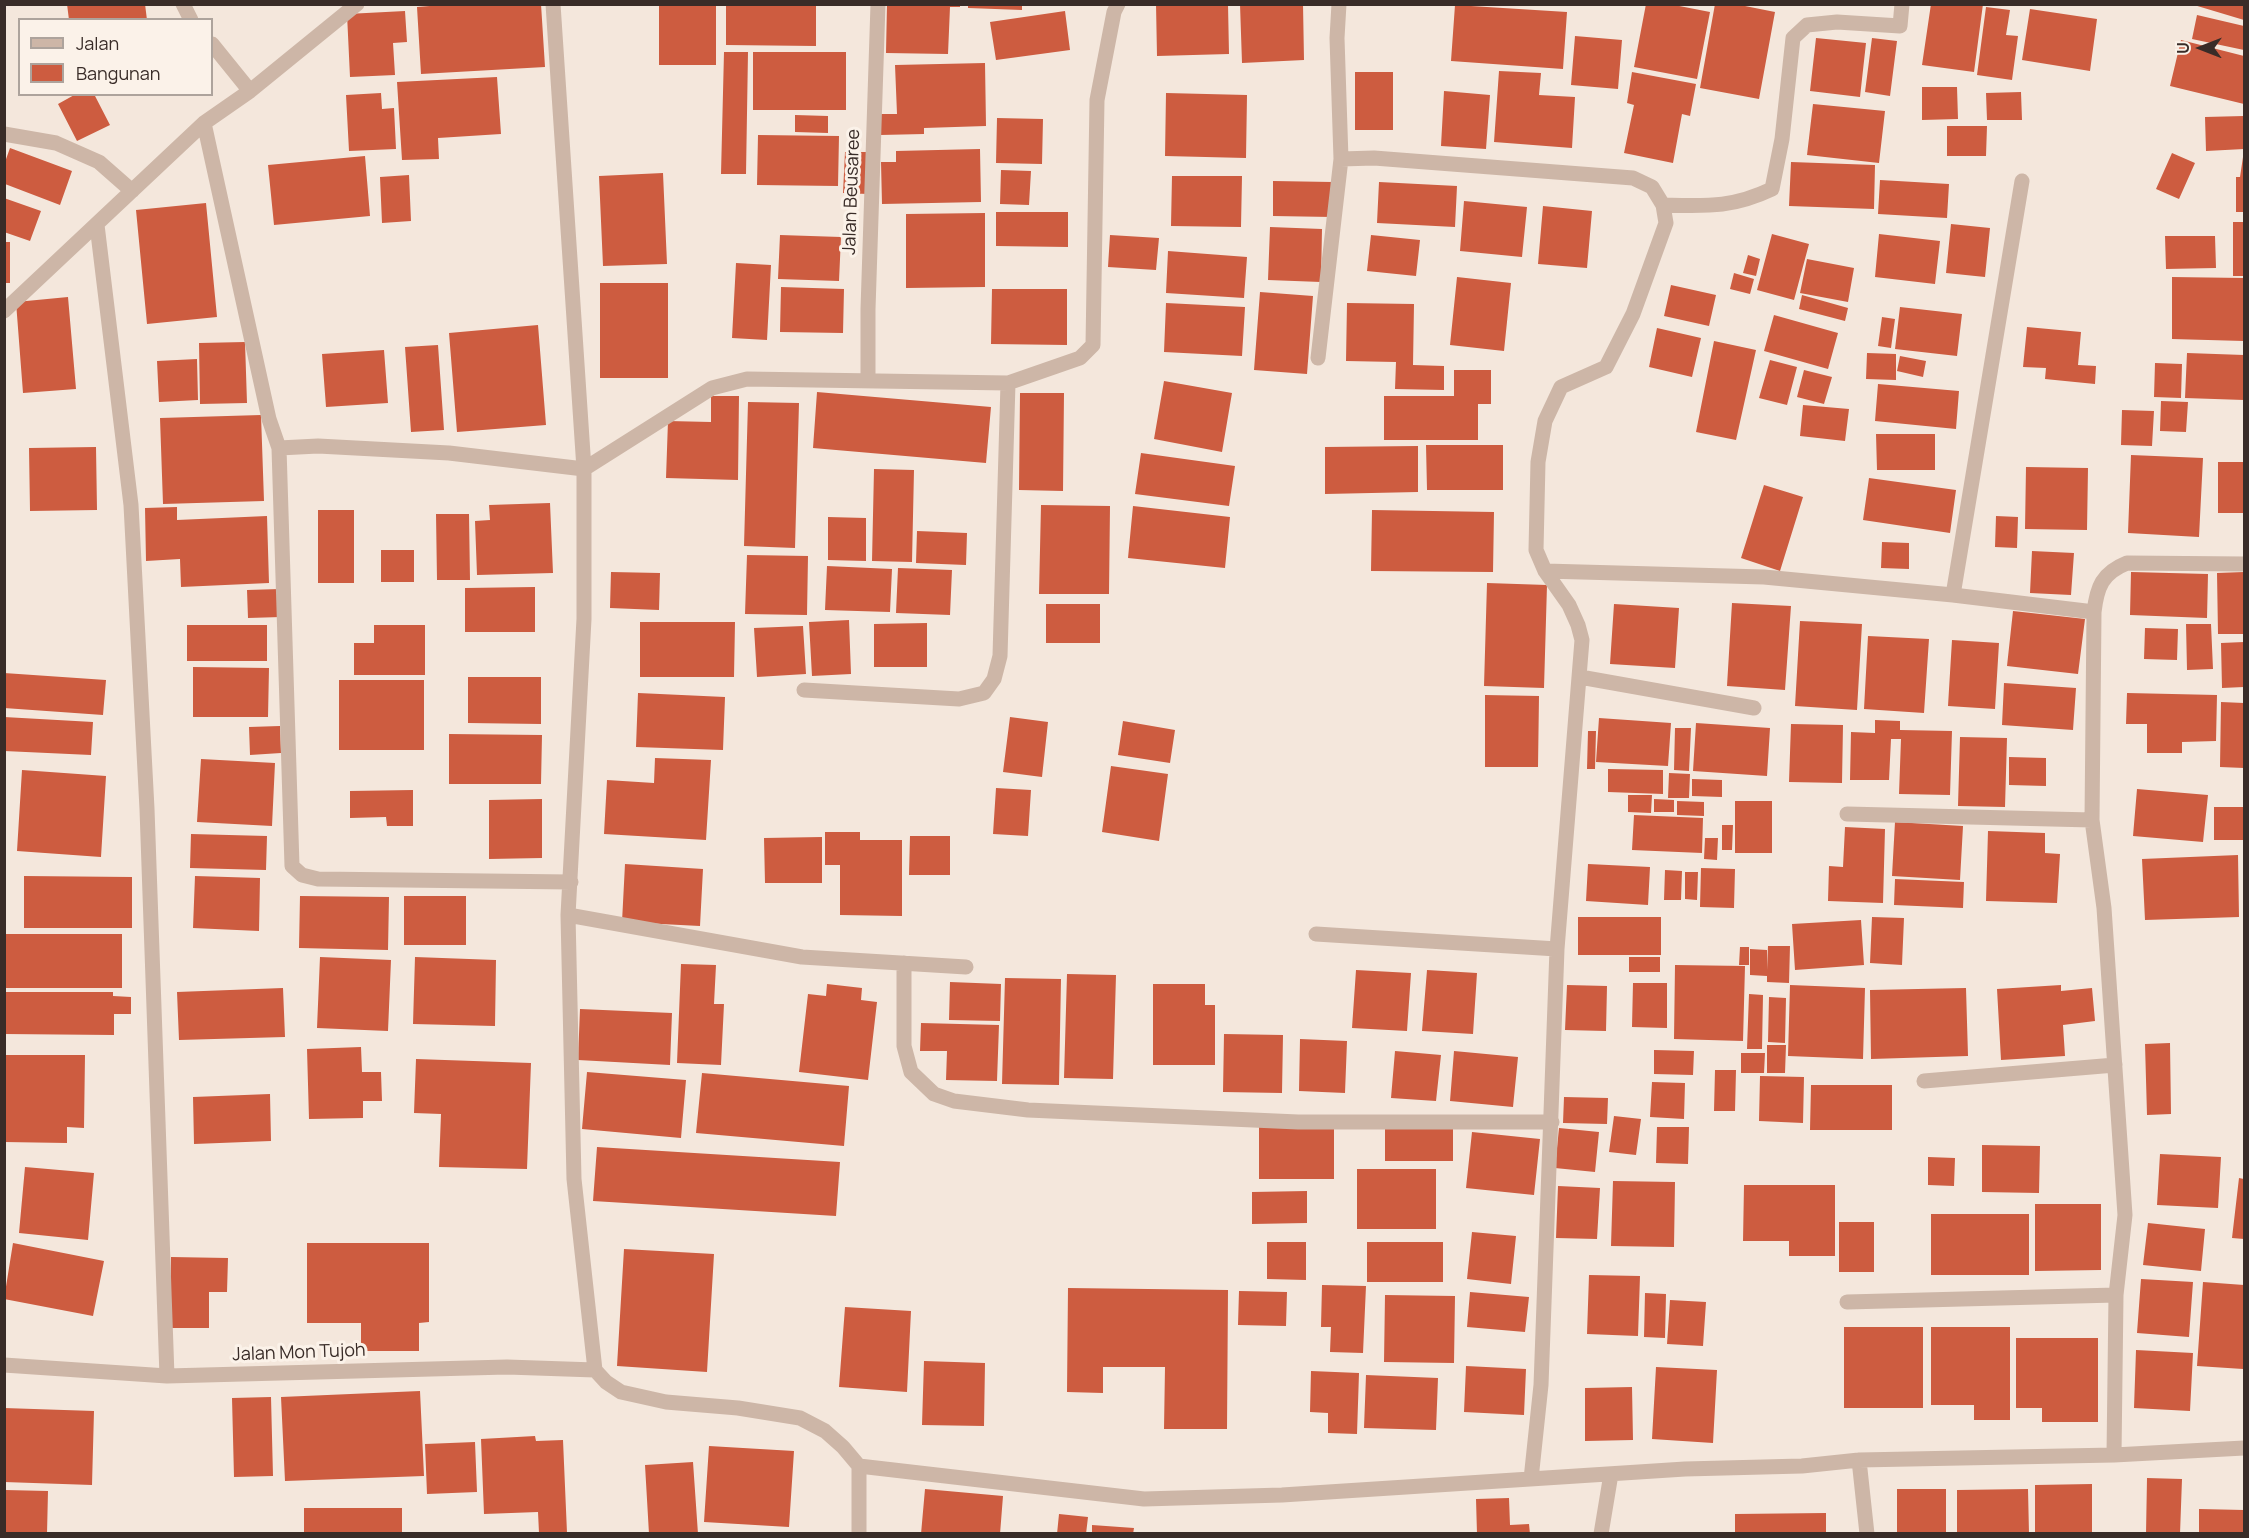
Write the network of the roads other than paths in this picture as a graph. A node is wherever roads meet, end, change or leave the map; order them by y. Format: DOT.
graph roads {
  1 [pos="183,4"];
  2 [pos="357,4"];
  3 [pos="553,4"];
  4 [pos="878,4"];
  5 [pos="1118,4"];
  6 [pos="1339,4"];
  7 [pos="1902,4"];
  8 [pos="190,18"];
  9 [pos="213,45"];
  10 [pos="250,90"];
  11 [pos="204,123"];
  12 [pos="4,135"];
  13 [pos="1341,159"];
  14 [pos="2022,181"];
  15 [pos="132,191"];
  16 [pos="1663,205"];
  17 [pos="97,225"];
  18 [pos="4,311"];
  19 [pos="1318,358"];
  20 [pos="868,381"];
  21 [pos="1008,383"];
  22 [pos="279,448"];
  23 [pos="584,469"];
  24 [pos="2244,564"];
  25 [pos="1545,571"];
  26 [pos="1953,595"];
  27 [pos="2094,612"];
  28 [pos="1580,676"];
  29 [pos="804,690"];
  30 [pos="1754,708"];
  31 [pos="1847,814"];
  32 [pos="2092,820"];
  33 [pos="571,882"];
  34 [pos="568,915"];
  35 [pos="1316,934"];
  36 [pos="1557,949"];
  37 [pos="904,963"];
  38 [pos="966,967"];
  39 [pos="2115,1065"];
  40 [pos="1924,1081"];
  41 [pos="1552,1122"];
  42 [pos="2115,1295"];
  43 [pos="1848,1302"];
  44 [pos="4,1365"];
  45 [pos="595,1370"];
  46 [pos="167,1376"];
  47 [pos="2244,1448"];
  48 [pos="2114,1455"];
  49 [pos="1859,1460"];
  50 [pos="859,1466"];
  51 [pos="1611,1474"];
  52 [pos="1531,1479"];
  53 [pos="859,1533"];
  54 [pos="1600,1533"];
  55 [pos="1867,1533"];
  1 -- 8 [label="street"];
  2 -- 10 [label="street"];
  3 -- 23 [label="street"];
  4 -- 20 [label="street, Jalan Beusaree"];
  5 -- 21 [label="street"];
  6 -- 13 [label="street"];
  7 -- 16 [label="street"];
  9 -- 10 [label="street"];
  10 -- 11 [label="street"];
  11 -- 15 [label="street"];
  11 -- 22 [label="street"];
  12 -- 15 [label="street"];
  13 -- 16 [label="street"];
  13 -- 19 [label="street"];
  14 -- 26 [label="street"];
  15 -- 17 [label="street"];
  16 -- 25 [label="street"];
  17 -- 18 [label="street"];
  17 -- 46 [label="street"];
  20 -- 21 [label="street"];
  20 -- 23 [label="street"];
  21 -- 29 [label="street"];
  22 -- 23 [label="street"];
  22 -- 33 [label="street"];
  23 -- 33 [label="street"];
  24 -- 27 [label="street"];
  25 -- 26 [label="street"];
  25 -- 28 [label="street"];
  26 -- 27 [label="street"];
  27 -- 32 [label="street"];
  28 -- 30 [label="street"];
  28 -- 36 [label="street"];
  31 -- 32 [label="street"];
  32 -- 39 [label="street"];
  33 -- 34 [label="street"];
  34 -- 37 [label="street"];
  34 -- 45 [label="street"];
  35 -- 36 [label="street"];
  36 -- 41 [label="street"];
  37 -- 38 [label="street"];
  37 -- 41 [label="street"];
  39 -- 40 [label="street"];
  39 -- 42 [label="street"];
  41 -- 52 [label="street"];
  42 -- 43 [label="street"];
  42 -- 48 [label="street"];
  44 -- 46 [label="street, Jalan Mon Tujoh"];
  45 -- 46 [label="street, Jalan Mon Tujoh"];
  45 -- 50 [label="street"];
  47 -- 48 [label="street"];
  48 -- 49 [label="street"];
  49 -- 51 [label="street"];
  49 -- 55 [label="street"];
  50 -- 52 [label="street"];
  50 -- 53 [label="street"];
  51 -- 52 [label="street"];
  51 -- 54 [label="street"];
}
